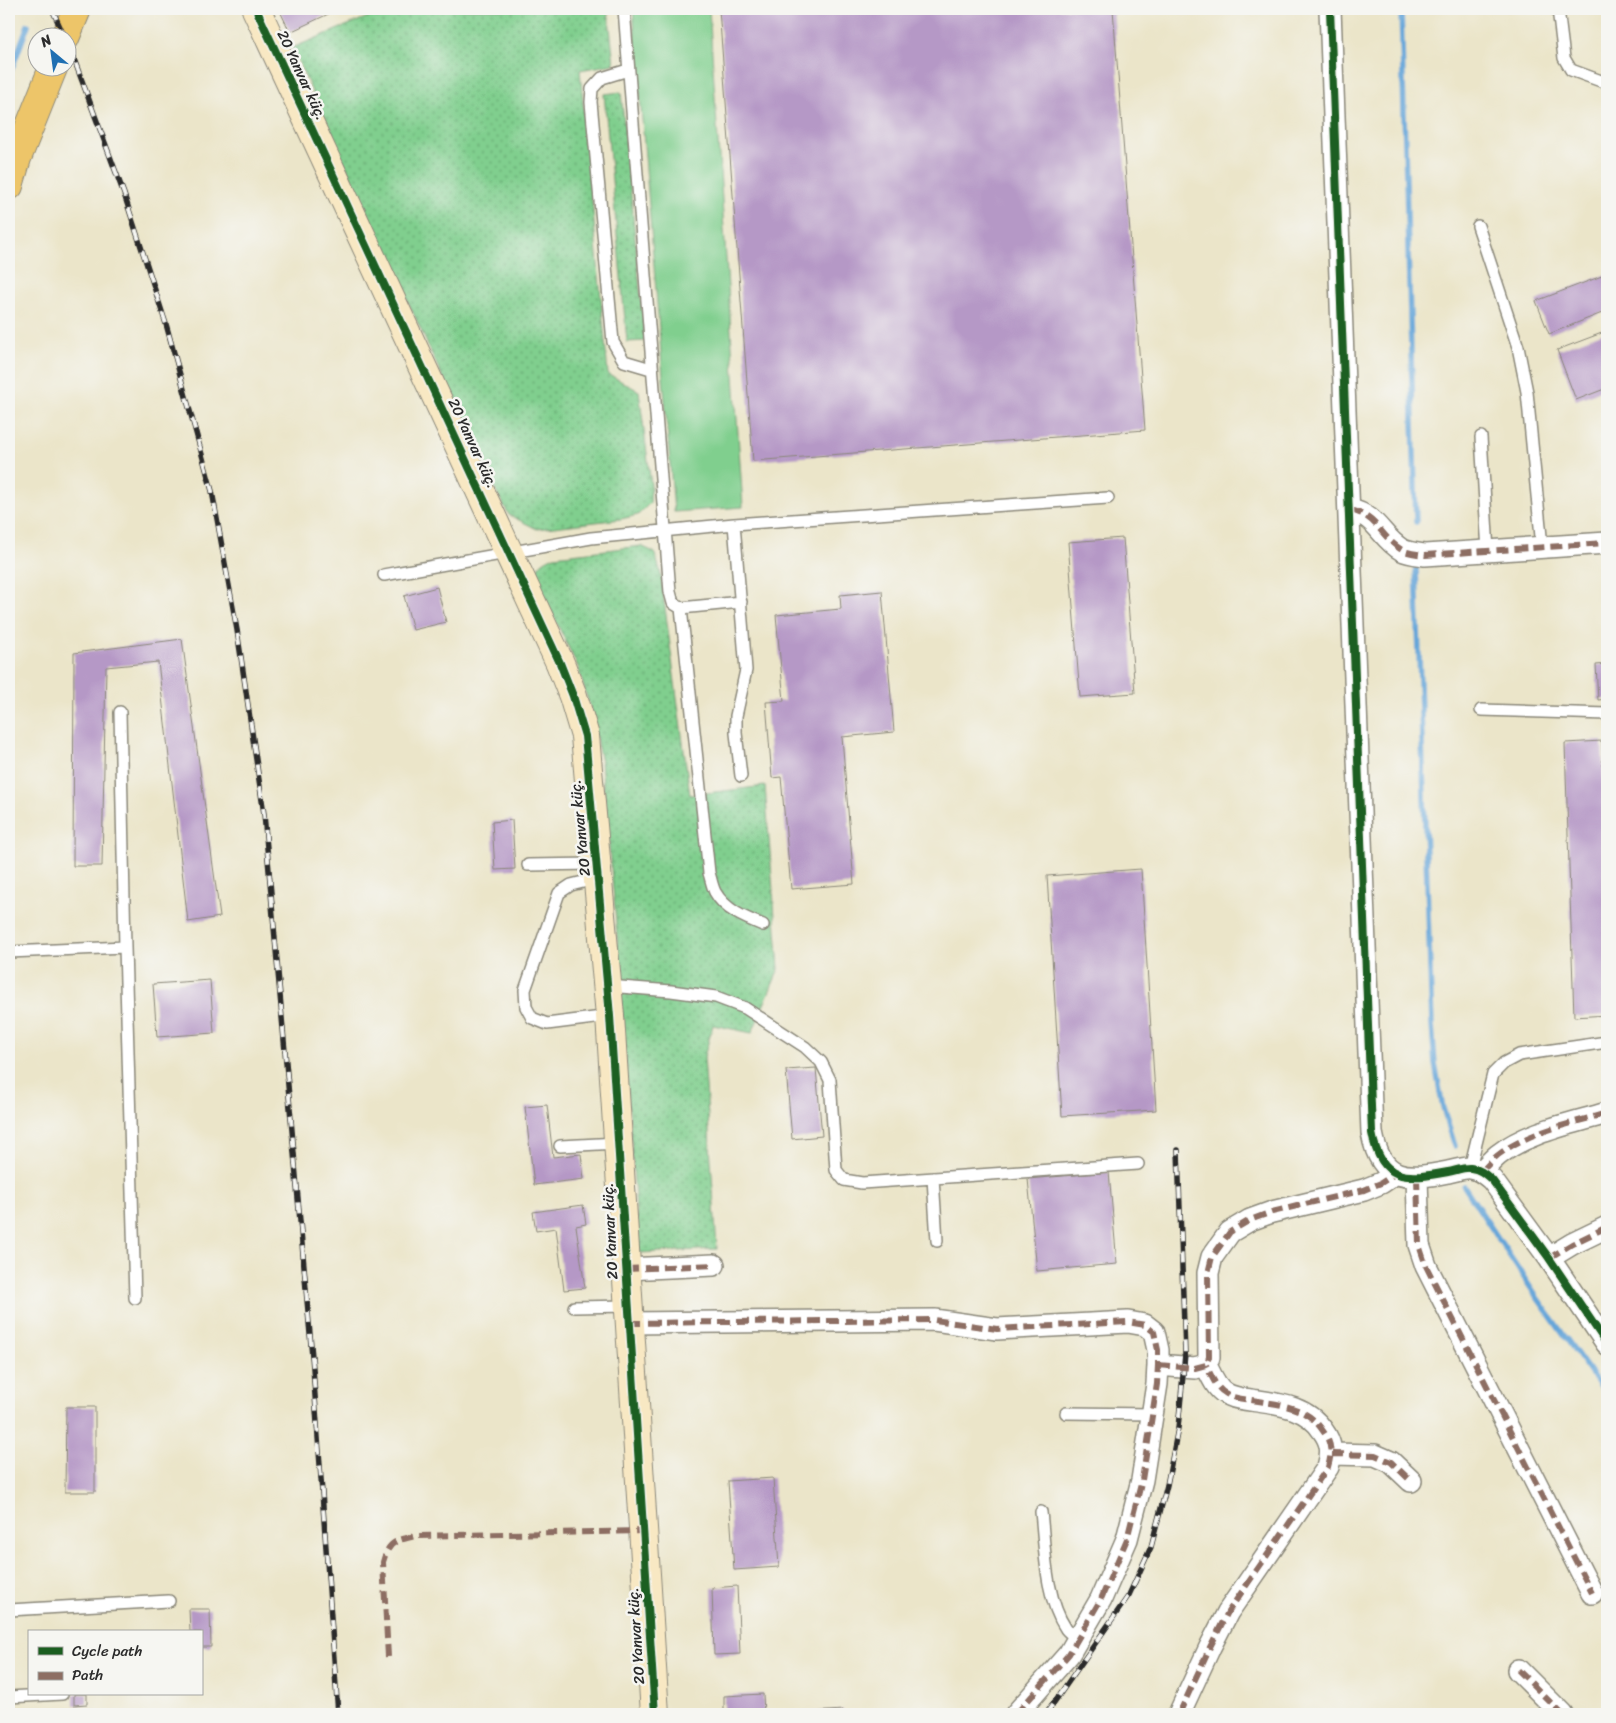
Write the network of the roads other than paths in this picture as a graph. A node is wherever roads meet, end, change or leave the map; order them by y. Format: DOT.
graph roads {
  1 [pos="77,9"];
  2 [pos="256,9"];
  3 [pos="624,9"];
  4 [pos="1330,9"];
  5 [pos="1558,9"];
  6 [pos="69,28"];
  7 [pos="628,70"];
  8 [pos="49,78"];
  9 [pos="1601,81"];
  10 [pos="9,186"];
  11 [pos="1478,226"];
  12 [pos="651,369"];
  13 [pos="1481,437"];
  14 [pos="1108,498"];
  15 [pos="1350,510"];
  16 [pos="734,524"];
  17 [pos="664,530"];
  18 [pos="1607,543"];
  19 [pos="1542,547"];
  20 [pos="1488,551"];
  21 [pos="508,552"];
  22 [pos="384,575"];
  23 [pos="741,602"];
  24 [pos="681,608"];
  25 [pos="1482,710"];
  26 [pos="120,712"];
  27 [pos="1607,714"];
  28 [pos="741,776"];
  29 [pos="528,865"];
  30 [pos="598,871"];
  31 [pos="763,925"];
  32 [pos="125,947"];
  33 [pos="9,952"];
  34 [pos="608,986"];
  35 [pos="610,1016"];
  36 [pos="1607,1042"];
  37 [pos="1607,1113"];
  38 [pos="618,1143"];
  39 [pos="560,1146"];
  40 [pos="1138,1164"];
  41 [pos="1476,1169"];
  42 [pos="1396,1173"];
  43 [pos="1417,1177"];
  44 [pos="933,1178"];
  45 [pos="1607,1227"];
  46 [pos="937,1241"];
  47 [pos="1549,1258"];
  48 [pos="714,1265"];
  49 [pos="626,1269"];
  50 [pos="135,1298"];
  51 [pos="574,1307"];
  52 [pos="628,1315"];
  53 [pos="1607,1344"];
  54 [pos="1158,1365"];
  55 [pos="1206,1365"];
  56 [pos="1066,1413"];
  57 [pos="1152,1414"];
  58 [pos="1332,1454"];
  59 [pos="1411,1480"];
  60 [pos="1041,1512"];
  61 [pos="1592,1593"];
  62 [pos="169,1601"];
  63 [pos="9,1610"];
  64 [pos="1078,1638"];
  65 [pos="1518,1670"];
  66 [pos="28,1696"];
  67 [pos="9,1697"];
  68 [pos="655,1714"];
  69 [pos="1016,1714"];
  70 [pos="1179,1714"];
  71 [pos="1562,1714"];
  1 -- 6 [label="main road"];
  2 -- 21 [label="street, 20 Yanvar küç."];
  3 -- 7 [label="lane"];
  4 -- 15 [label="street"];
  5 -- 9 [label="lane"];
  7 -- 12 [label="lane"];
  7 -- 12 [label="lane"];
  8 -- 10 [label="main road"];
  11 -- 19 [label="lane"];
  12 -- 17 [label="lane"];
  13 -- 20 [label="lane"];
  14 -- 16 [label="lane"];
  15 -- 20 [label="street"];
  15 -- 42 [label="street"];
  16 -- 17 [label="lane"];
  16 -- 23 [label="lane"];
  17 -- 21 [label="lane"];
  17 -- 24 [label="lane"];
  18 -- 19 [label="street"];
  19 -- 20 [label="street"];
  21 -- 22 [label="lane"];
  21 -- 30 [label="street, 20 Yanvar küç."];
  23 -- 24 [label="lane"];
  23 -- 28 [label="lane"];
  24 -- 31 [label="lane"];
  25 -- 27 [label="lane"];
  26 -- 32 [label="lane"];
  29 -- 30 [label="lane"];
  30 -- 34 [label="street, 20 Yanvar küç."];
  30 -- 35 [label="lane"];
  32 -- 33 [label="lane"];
  32 -- 50 [label="lane"];
  34 -- 35 [label="street, 20 Yanvar küç."];
  34 -- 44 [label="lane"];
  35 -- 38 [label="street, 20 Yanvar küç."];
  36 -- 41 [label="lane"];
  37 -- 41 [label="street"];
  38 -- 39 [label="lane"];
  38 -- 49 [label="street, 20 Yanvar küç."];
  40 -- 44 [label="lane"];
  41 -- 43 [label="street"];
  41 -- 47 [label="street"];
  42 -- 43 [label="street"];
  42 -- 55 [label="street"];
  43 -- 61 [label="street"];
  44 -- 46 [label="lane"];
  45 -- 47 [label="street"];
  47 -- 53 [label="street"];
  48 -- 49 [label="street"];
  49 -- 52 [label="street, 20 Yanvar küç."];
  51 -- 52 [label="lane"];
  52 -- 54 [label="street"];
  52 -- 68 [label="street, 20 Yanvar küç."];
  54 -- 55 [label="street"];
  54 -- 57 [label="street"];
  55 -- 58 [label="street"];
  56 -- 57 [label="lane"];
  57 -- 64 [label="street"];
  58 -- 59 [label="street"];
  58 -- 70 [label="street"];
  60 -- 64 [label="lane"];
  62 -- 63 [label="lane"];
  64 -- 69 [label="street"];
  65 -- 71 [label="street"];
  66 -- 67 [label="lane"];
}
